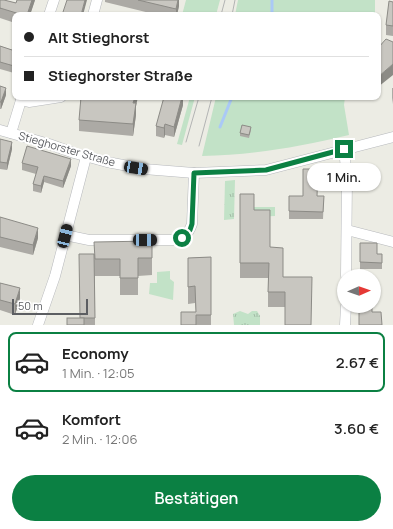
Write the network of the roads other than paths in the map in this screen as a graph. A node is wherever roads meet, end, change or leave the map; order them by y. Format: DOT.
graph roads {
  1 [pos="54,0"];
  2 [pos="97,0"];
  3 [pos="50,12"];
  4 [pos="94,12"];
  5 [pos="21,100"];
  6 [pos="26,100"];
  7 [pos="42,100"];
  8 [pos="0,130"];
  9 [pos="11,133"];
  10 [pos="393,137"];
  11 [pos="344,149"];
  12 [pos="86,157"];
  13 [pos="194,173"];
  14 [pos="346,230"];
  15 [pos="65,236"];
  16 [pos="393,242"];
  17 [pos="346,269"];
  18 [pos="346,313"];
  19 [pos="38,325"];
  20 [pos="345,325"];
  1 -- 3 [label="street"];
  2 -- 4 [label="street"];
  5 -- 9 [label="street"];
  6 -- 7 [label="street"];
  8 -- 9 [label="street, Stieghorster Straße"];
  9 -- 12 [label="street, Stieghorster Straße"];
  10 -- 11 [label="street, Stieghorster Straße"];
  11 -- 13 [label="street, Stieghorster Straße"];
  11 -- 14 [label="street"];
  12 -- 13 [label="street, Stieghorster Straße"];
  12 -- 15 [label="street"];
  13 -- 15 [label="street"];
  14 -- 16 [label="street"];
  14 -- 17 [label="street"];
  15 -- 19 [label="street"];
  18 -- 20 [label="street"];
}
